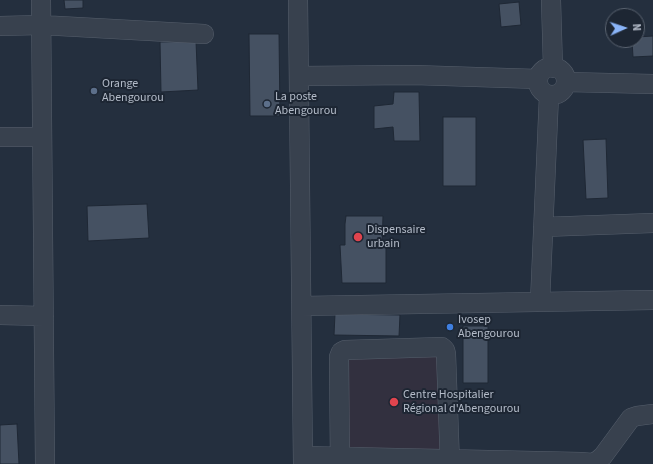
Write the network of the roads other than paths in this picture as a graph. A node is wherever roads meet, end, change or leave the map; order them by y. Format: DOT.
graph roads {
  1 [pos="41,0"];
  2 [pos="298,0"];
  3 [pos="552,0"];
  4 [pos="41,25"];
  5 [pos="0,26"];
  6 [pos="204,34"];
  7 [pos="560,74"];
  8 [pos="299,76"];
  9 [pos="538,79"];
  10 [pos="653,84"];
  11 [pos="549,95"];
  12 [pos="42,136"];
  13 [pos="0,137"];
  14 [pos="653,223"];
  15 [pos="543,227"];
  16 [pos="653,300"];
  17 [pos="540,302"];
  18 [pos="302,306"];
  19 [pos="0,315"];
  20 [pos="44,316"];
  21 [pos="653,414"];
  22 [pos="303,460"];
  23 [pos="340,461"];
  24 [pos="450,462"];
  25 [pos="581,463"];
  26 [pos="45,464"];
  1 -- 4 [label="street"];
  2 -- 8 [label="street"];
  3 -- 7 [label="street"];
  4 -- 5 [label="street"];
  4 -- 6 [label="street"];
  4 -- 12 [label="street"];
  7 -- 9 [label="street"];
  7 -- 10 [label="street"];
  7 -- 11 [label="street"];
  8 -- 9 [label="street"];
  8 -- 18 [label="street"];
  9 -- 11 [label="street"];
  11 -- 15 [label="street"];
  12 -- 13 [label="street"];
  12 -- 20 [label="street"];
  14 -- 15 [label="street"];
  15 -- 17 [label="street"];
  16 -- 17 [label="street"];
  17 -- 18 [label="street"];
  18 -- 22 [label="street"];
  19 -- 20 [label="street"];
  20 -- 26 [label="street"];
  21 -- 25 [label="street"];
  22 -- 23 [label="street"];
  23 -- 24 [label="street"];
  23 -- 24 [label="street"];
  24 -- 25 [label="street"];
}
